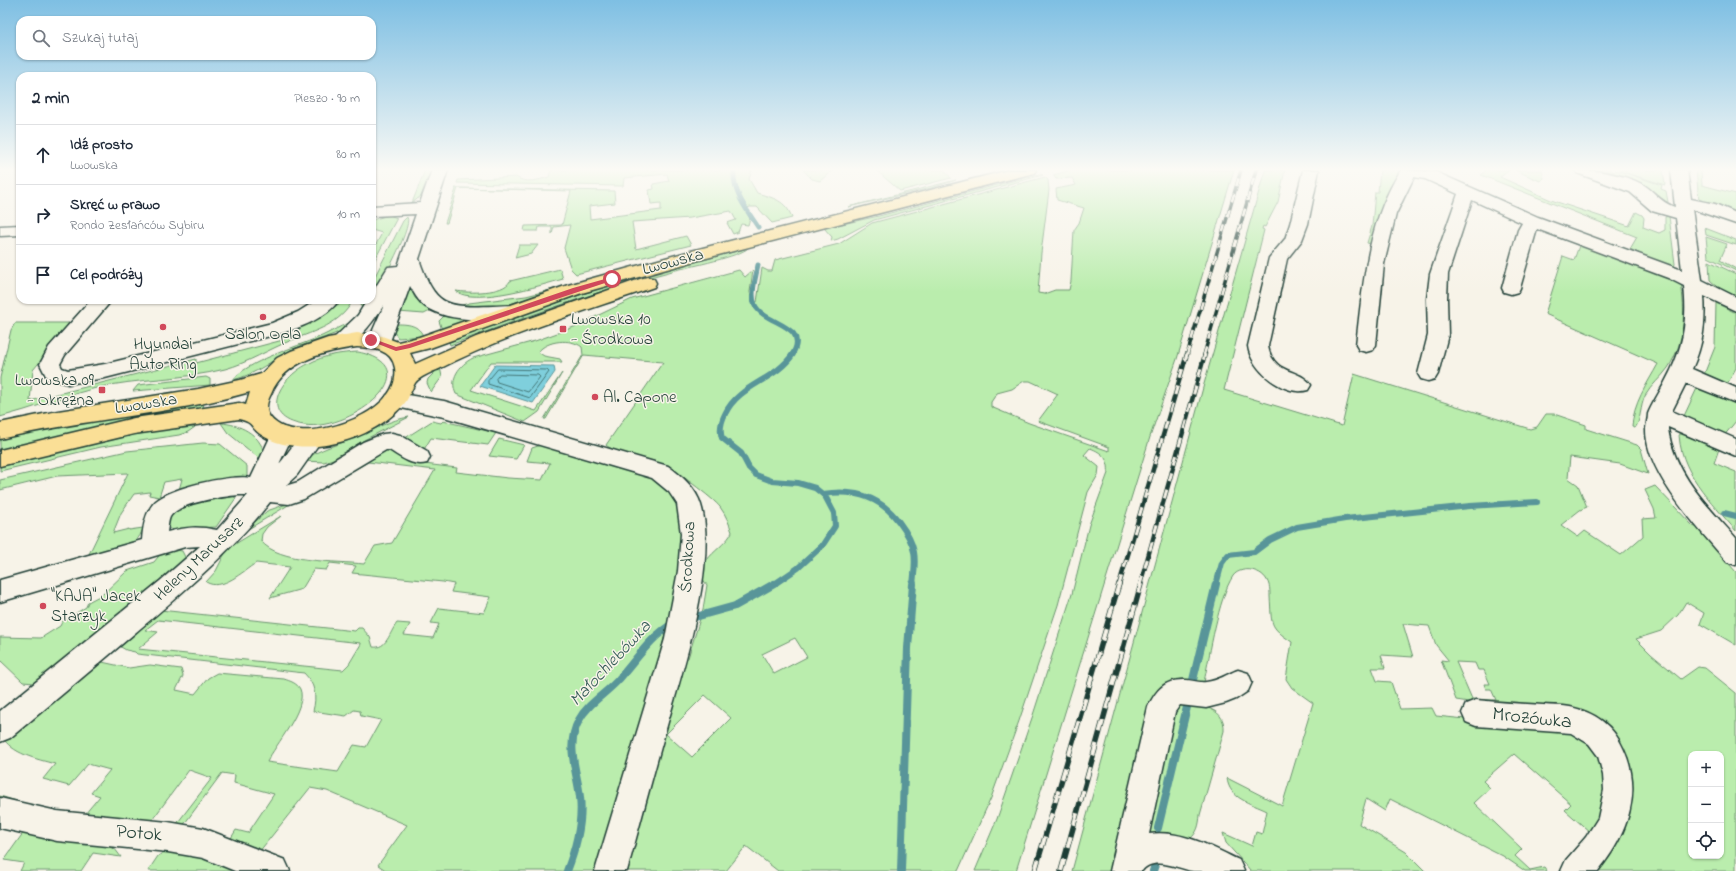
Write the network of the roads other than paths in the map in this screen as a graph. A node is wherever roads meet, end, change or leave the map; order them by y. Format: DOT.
graph roads {
  1 [pos="425,211"];
  2 [pos="873,211"];
  3 [pos="1302,211"];
  4 [pos="1389,211"];
  5 [pos="1460,211"];
  6 [pos="1509,211"];
  7 [pos="1684,211"];
  8 [pos="1715,211"];
  9 [pos="1736,219"];
  10 [pos="1532,221"];
  11 [pos="16,230"];
  12 [pos="0,231"];
  13 [pos="791,232"];
  14 [pos="409,258"];
  15 [pos="1692,282"];
  16 [pos="1511,288"];
  17 [pos="376,302"];
  18 [pos="98,304"];
  19 [pos="324,304"];
  20 [pos="375,304"];
  21 [pos="1736,305"];
  22 [pos="514,311"];
  23 [pos="341,341"];
  24 [pos="1366,345"];
  25 [pos="389,346"];
  26 [pos="1680,372"];
  27 [pos="1428,374"];
  28 [pos="407,378"];
  29 [pos="268,379"];
  30 [pos="1301,385"];
  31 [pos="1736,396"];
  32 [pos="395,400"];
  33 [pos="1659,414"];
  34 [pos="257,416"];
  35 [pos="0,431"];
  36 [pos="282,435"];
  37 [pos="312,438"];
  38 [pos="1736,448"];
  39 [pos="419,457"];
  40 [pos="0,458"];
  41 [pos="265,491"];
  42 [pos="222,541"];
  43 [pos="154,546"];
  44 [pos="1736,555"];
  45 [pos="0,591"];
  46 [pos="1238,682"];
  47 [pos="1476,713"];
  48 [pos="0,729"];
  49 [pos="0,813"];
  50 [pos="1126,868"];
  51 [pos="274,871"];
  52 [pos="611,871"];
  53 [pos="1228,871"];
  54 [pos="1577,871"];
  1 -- 14 [label="street"];
  2 -- 13 [label="main road, Lwowska"];
  3 -- 30 [label="street"];
  4 -- 24 [label="street"];
  5 -- 27 [label="street"];
  6 -- 10 [label="street"];
  7 -- 15 [label="street"];
  8 -- 9 [label="street"];
  10 -- 15 [label="street"];
  10 -- 16 [label="street"];
  11 -- 12 [label="street"];
  13 -- 22 [label="main road, Lwowska"];
  13 -- 28 [label="main road, Lwowska"];
  14 -- 17 [label="street"];
  14 -- 22 [label="street"];
  14 -- 25 [label="street"];
  15 -- 21 [label="street"];
  15 -- 26 [label="street"];
  18 -- 19 [label="street"];
  20 -- 23 [label="street"];
  22 -- 25 [label="main road, Lwowska"];
  23 -- 25 [label="main road"];
  23 -- 29 [label="main road"];
  25 -- 28 [label="main road"];
  26 -- 31 [label="street"];
  26 -- 33 [label="street"];
  28 -- 32 [label="main road"];
  29 -- 34 [label="main road"];
  29 -- 35 [label="main road, Lwowska"];
  32 -- 37 [label="main road"];
  32 -- 52 [label="street, Środkowa"];
  33 -- 38 [label="street"];
  33 -- 44 [label="street"];
  34 -- 36 [label="main road"];
  34 -- 40 [label="main road, Lwowska"];
  36 -- 37 [label="main road"];
  36 -- 41 [label="street"];
  37 -- 41 [label="street, Heleny Marusarz"];
  39 -- 41 [label="street"];
  41 -- 42 [label="street, Heleny Marusarz"];
  41 -- 43 [label="street"];
  42 -- 43 [label="street"];
  42 -- 48 [label="street, Heleny Marusarz"];
  43 -- 45 [label="street"];
  46 -- 50 [label="street"];
  47 -- 54 [label="street, Mrozówka"];
  49 -- 51 [label="street, Potok"];
  50 -- 53 [label="street"];
}
